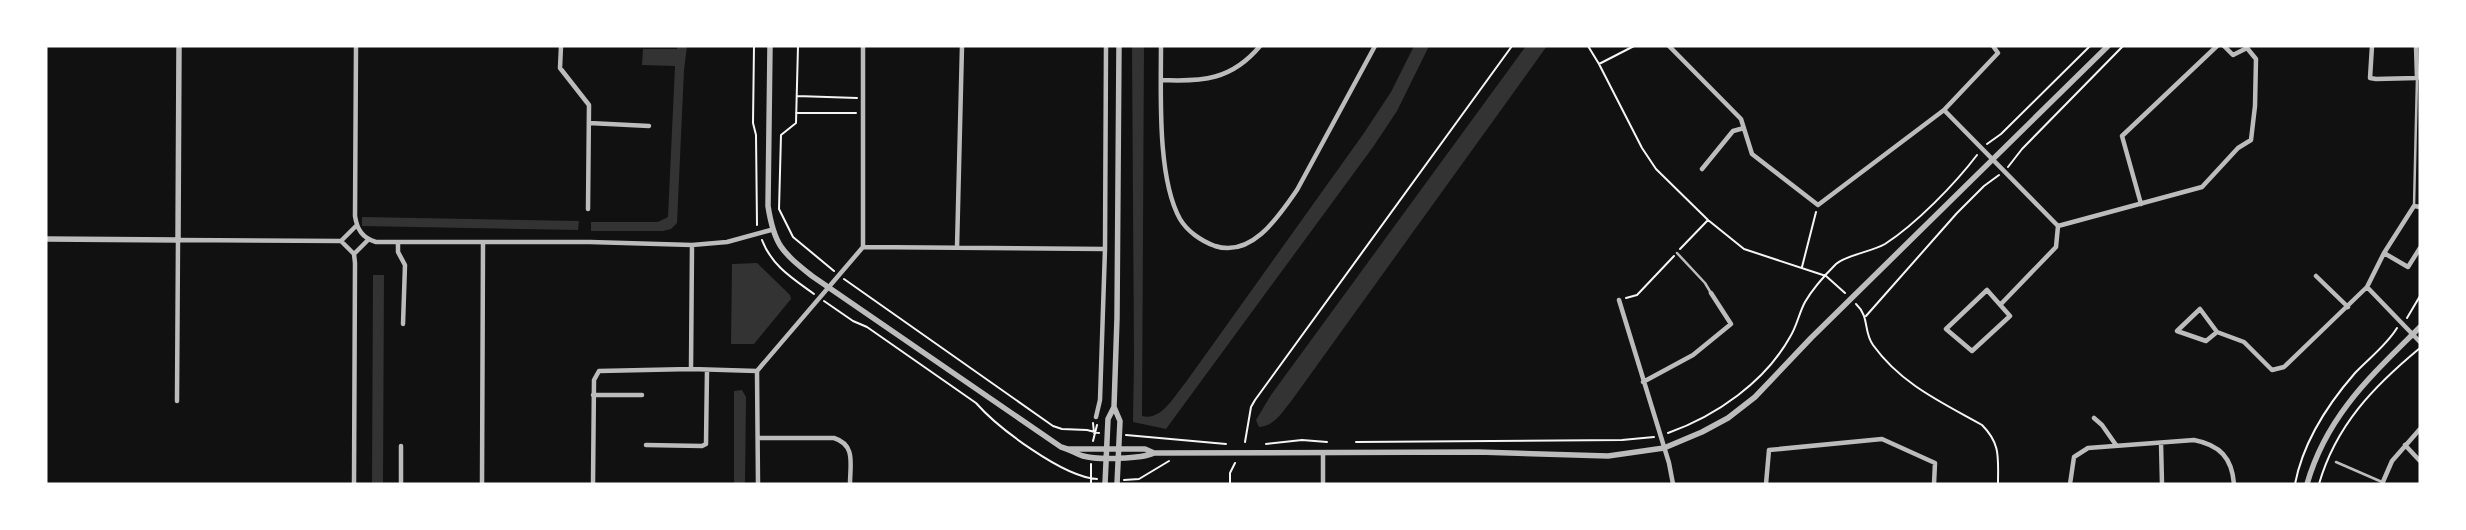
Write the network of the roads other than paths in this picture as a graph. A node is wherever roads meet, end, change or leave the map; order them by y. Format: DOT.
graph roads {
  1 [pos="179,46"];
  2 [pos="356,46"];
  3 [pos="561,46"];
  4 [pos="770,46"];
  5 [pos="864,46"];
  6 [pos="962,46"];
  7 [pos="1106,46"];
  8 [pos="1119,46"];
  9 [pos="1162,46"];
  10 [pos="1260,46"];
  11 [pos="1375,46"];
  12 [pos="1669,46"];
  13 [pos="1993,46"];
  14 [pos="2108,46"];
  15 [pos="2218,46"];
  16 [pos="2224,46"];
  17 [pos="2372,46"];
  18 [pos="2416,46"];
  19 [pos="2417,78"];
  20 [pos="1161,80"];
  21 [pos="1944,110"];
  22 [pos="589,123"];
  23 [pos="649,126"];
  24 [pos="1744,128"];
  25 [pos="1992,160"];
  26 [pos="1702,169"];
  27 [pos="2141,204"];
  28 [pos="2414,206"];
  29 [pos="2420,207"];
  30 [pos="588,208"];
  31 [pos="356,226"];
  32 [pos="2058,226"];
  33 [pos="771,230"];
  34 [pos="46,239"];
  35 [pos="178,240"];
  36 [pos="368,240"];
  37 [pos="341,241"];
  38 [pos="398,242"];
  39 [pos="483,242"];
  40 [pos="692,245"];
  41 [pos="863,247"];
  42 [pos="957,248"];
  43 [pos="2420,248"];
  44 [pos="1105,249"];
  45 [pos="1677,253"];
  46 [pos="2384,253"];
  47 [pos="354,254"];
  48 [pos="2316,276"];
  49 [pos="829,287"];
  50 [pos="2367,287"];
  51 [pos="1711,293"];
  52 [pos="1619,300"];
  53 [pos="2001,304"];
  54 [pos="2348,307"];
  55 [pos="403,324"];
  56 [pos="2420,327"];
  57 [pos="2217,332"];
  58 [pos="2412,334"];
  59 [pos="2420,342"];
  60 [pos="691,369"];
  61 [pos="707,370"];
  62 [pos="757,371"];
  63 [pos="1644,382"];
  64 [pos="642,395"];
  65 [pos="593,396"];
  66 [pos="178,400"];
  67 [pos="1114,407"];
  68 [pos="1096,417"];
  69 [pos="2094,418"];
  70 [pos="2420,429"];
  71 [pos="760,438"];
  72 [pos="2161,443"];
  73 [pos="646,445"];
  74 [pos="2116,445"];
  75 [pos="2405,445"];
  76 [pos="401,446"];
  77 [pos="1106,448"];
  78 [pos="1664,448"];
  79 [pos="1068,449"];
  80 [pos="1119,449"];
  81 [pos="1154,453"];
  82 [pos="1323,453"];
  83 [pos="1106,457"];
  84 [pos="1118,457"];
  85 [pos="2420,461"];
  86 [pos="2336,462"];
  87 [pos="2382,483"];
  88 [pos="354,484"];
  89 [pos="401,484"];
  90 [pos="482,484"];
  91 [pos="593,484"];
  92 [pos="758,484"];
  93 [pos="850,484"];
  94 [pos="1105,484"];
  95 [pos="1117,484"];
  96 [pos="1323,484"];
  97 [pos="1673,484"];
  98 [pos="1766,484"];
  99 [pos="1934,484"];
  100 [pos="2070,484"];
  101 [pos="2162,484"];
  102 [pos="2234,484"];
  103 [pos="2307,484"];
  1 -- 35 [label="street"];
  2 -- 31 [label="street"];
  3 -- 22 [label="street"];
  4 -- 33 [label="street"];
  5 -- 41 [label="street"];
  6 -- 42 [label="street"];
  7 -- 44 [label="street"];
  8 -- 67 [label="street"];
  9 -- 20 [label="street"];
  10 -- 20 [label="street"];
  11 -- 20 [label="street"];
  12 -- 24 [label="street"];
  13 -- 21 [label="street"];
  14 -- 25 [label="street"];
  15 -- 27 [label="street"];
  16 -- 27 [label="street"];
  17 -- 19 [label="street"];
  18 -- 19 [label="street"];
  19 -- 28 [label="lane"];
  21 -- 24 [label="street"];
  21 -- 25 [label="street"];
  22 -- 23 [label="street"];
  22 -- 30 [label="street"];
  24 -- 26 [label="street"];
  25 -- 32 [label="street"];
  25 -- 78 [label="street"];
  27 -- 32 [label="street"];
  28 -- 29 [label="street"];
  28 -- 46 [label="street"];
  31 -- 36 [label="street"];
  31 -- 37 [label="street"];
  32 -- 53 [label="street"];
  33 -- 40 [label="street"];
  33 -- 49 [label="street"];
  34 -- 35 [label="street"];
  35 -- 37 [label="street"];
  35 -- 66 [label="street"];
  36 -- 38 [label="street"];
  36 -- 47 [label="street"];
  37 -- 47 [label="street"];
  38 -- 39 [label="street"];
  38 -- 55 [label="street"];
  39 -- 40 [label="street"];
  39 -- 90 [label="street"];
  40 -- 60 [label="street"];
  41 -- 42 [label="street"];
  41 -- 49 [label="street"];
  42 -- 44 [label="street"];
  43 -- 46 [label="street"];
  44 -- 68 [label="street"];
  45 -- 51 [label="lane"];
  46 -- 50 [label="street"];
  47 -- 88 [label="street"];
  48 -- 54 [label="street"];
  49 -- 62 [label="street"];
  49 -- 79 [label="street"];
  50 -- 54 [label="street"];
  50 -- 58 [label="street"];
  51 -- 63 [label="street"];
  52 -- 63 [label="street"];
  53 -- 53 [label="street"];
  54 -- 57 [label="street"];
  56 -- 58 [label="street"];
  57 -- 57 [label="street"];
  58 -- 59 [label="street"];
  58 -- 103 [label="street"];
  60 -- 61 [label="street"];
  60 -- 65 [label="street"];
  61 -- 62 [label="street"];
  61 -- 73 [label="street"];
  62 -- 71 [label="street"];
  63 -- 78 [label="street"];
  64 -- 65 [label="street"];
  65 -- 91 [label="street"];
  67 -- 77 [label="street"];
  67 -- 80 [label="street"];
  69 -- 74 [label="street"];
  70 -- 75 [label="street"];
  71 -- 92 [label="street"];
  71 -- 93 [label="street"];
  72 -- 74 [label="street"];
  72 -- 101 [label="street"];
  72 -- 102 [label="street"];
  74 -- 100 [label="street"];
  75 -- 85 [label="street"];
  75 -- 87 [label="street"];
  76 -- 89 [label="street"];
  77 -- 79 [label="street"];
  77 -- 80 [label="street"];
  77 -- 83 [label="street"];
  78 -- 82 [label="street"];
  78 -- 97 [label="street"];
  79 -- 83 [label="street"];
  80 -- 81 [label="street"];
  80 -- 84 [label="street"];
  81 -- 82 [label="street"];
  81 -- 84 [label="street"];
  82 -- 96 [label="street"];
  83 -- 84 [label="street"];
  83 -- 94 [label="street"];
  84 -- 95 [label="street"];
  86 -- 87 [label="lane"];
  98 -- 99 [label="street"];
}
